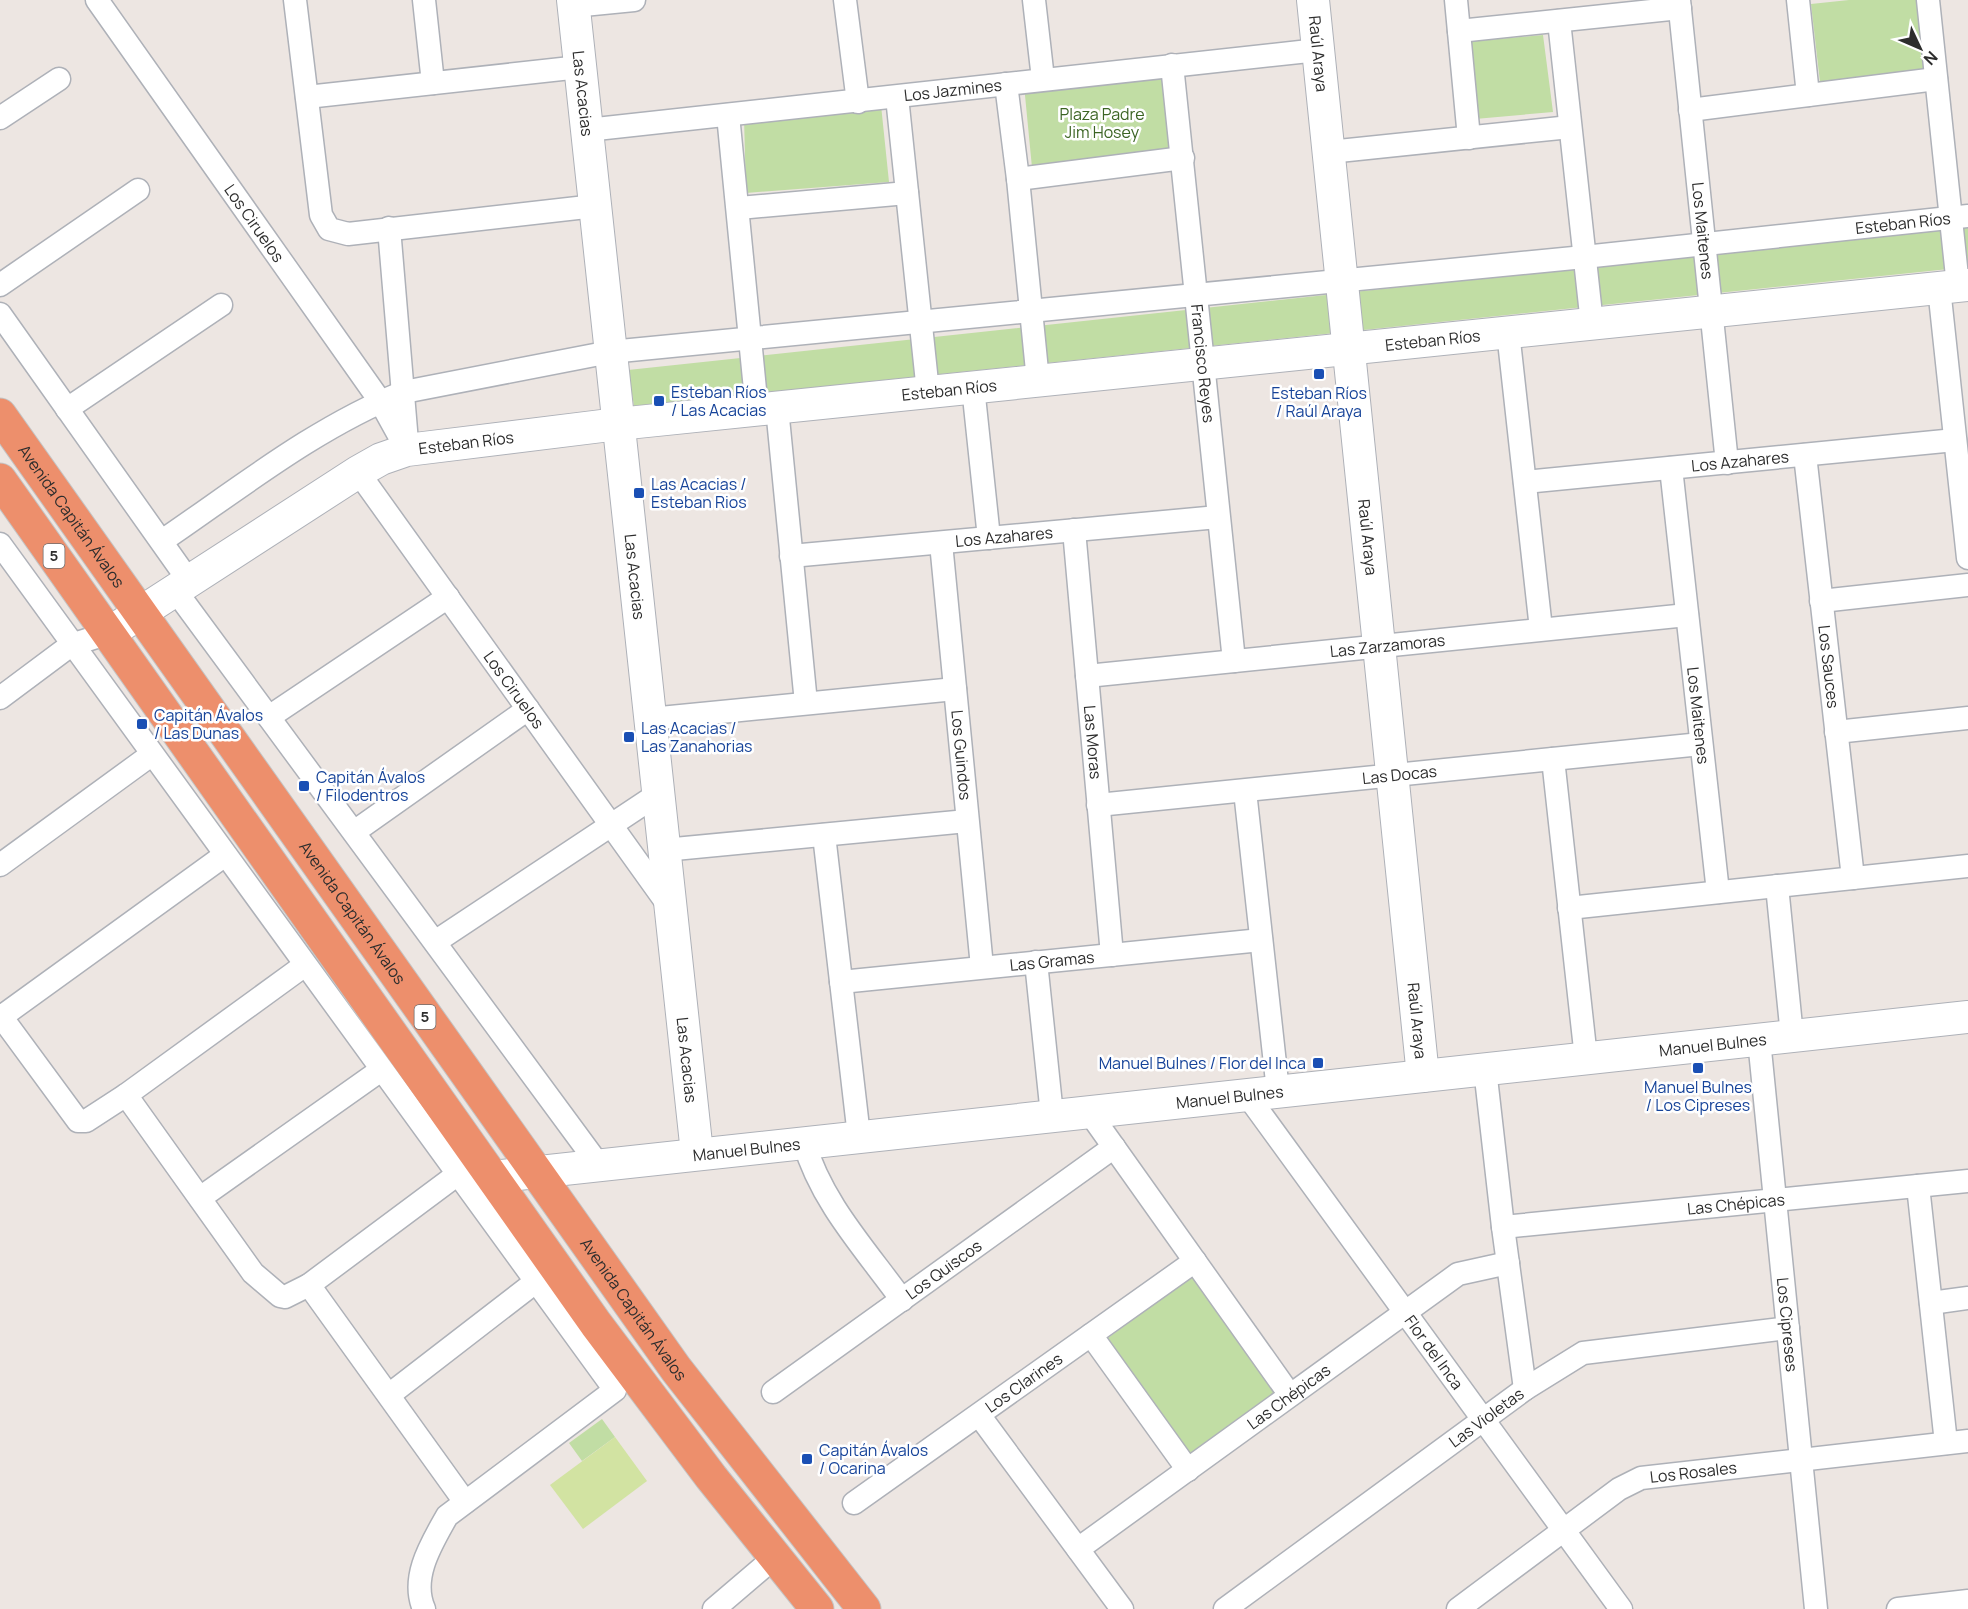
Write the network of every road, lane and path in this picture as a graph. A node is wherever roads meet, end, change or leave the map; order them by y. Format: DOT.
graph roads {
  1 [pos="97,0"];
  2 [pos="296,0"];
  3 [pos="424,0"];
  4 [pos="634,0"];
  5 [pos="845,0"];
  6 [pos="1034,0"];
  7 [pos="1313,0"];
  8 [pos="1456,0"];
  9 [pos="1798,0"];
  10 [pos="1928,0"];
  11 [pos="573,3"];
  12 [pos="1679,4"];
  13 [pos="1559,21"];
  14 [pos="1459,31"];
  15 [pos="1318,50"];
  16 [pos="1172,65"];
  17 [pos="580,67"];
  18 [pos="59,79"];
  19 [pos="1043,79"];
  20 [pos="1936,79"];
  21 [pos="433,83"];
  22 [pos="1006,84"];
  23 [pos="1808,95"];
  24 [pos="307,97"];
  25 [pos="897,97"];
  26 [pos="858,102"];
  27 [pos="1690,110"];
  28 [pos="728,116"];
  29 [pos="0,118"];
  30 [pos="1570,127"];
  31 [pos="587,130"];
  32 [pos="1469,138"];
  33 [pos="1329,152"];
  34 [pos="1183,158"];
  35 [pos="1018,179"];
  36 [pos="138,190"];
  37 [pos="907,193"];
  38 [pos="595,206"];
  39 [pos="739,208"];
  40 [pos="1959,217"];
  41 [pos="389,228"];
  42 [pos="1704,244"];
  43 [pos="1584,257"];
  44 [pos="1342,281"];
  45 [pos="0,285"];
  46 [pos="1955,286"];
  47 [pos="1196,295"];
  48 [pos="221,305"];
  49 [pos="1031,311"];
  50 [pos="1711,311"];
  51 [pos="0,314"];
  52 [pos="920,321"];
  53 [pos="1592,324"];
  54 [pos="1508,332"];
  55 [pos="750,339"];
  56 [pos="1348,349"];
  57 [pos="610,352"];
  58 [pos="1201,364"];
  59 [pos="1038,381"];
  60 [pos="973,387"];
  61 [pos="404,392"];
  62 [pos="927,392"];
  63 [pos="381,402"];
  64 [pos="67,409"];
  65 [pos="767,409"];
  66 [pos="0,415"];
  67 [pos="618,424"];
  68 [pos="1955,440"];
  69 [pos="407,450"];
  70 [pos="1805,455"];
  71 [pos="1727,463"];
  72 [pos="1671,468"];
  73 [pos="358,472"];
  74 [pos="0,480"];
  75 [pos="1525,482"];
  76 [pos="1218,517"];
  77 [pos="1074,530"];
  78 [pos="989,538"];
  79 [pos="162,541"];
  80 [pos="940,543"];
  81 [pos="0,544"];
  82 [pos="792,556"];
  83 [pos="1968,558"];
  84 [pos="1968,585"];
  85 [pos="182,586"];
  86 [pos="448,597"];
  87 [pos="1821,601"];
  88 [pos="140,612"];
  89 [pos="1687,615"];
  90 [pos="1541,630"];
  91 [pos="108,633"];
  92 [pos="71,645"];
  93 [pos="1380,646"];
  94 [pos="1234,661"];
  95 [pos="1087,676"];
  96 [pos="955,689"];
  97 [pos="0,698"];
  98 [pos="806,703"];
  99 [pos="528,709"];
  100 [pos="269,717"];
  101 [pos="1968,718"];
  102 [pos="650,719"];
  103 [pos="1836,732"];
  104 [pos="1701,744"];
  105 [pos="151,755"];
  106 [pos="1552,759"];
  107 [pos="1393,776"];
  108 [pos="1245,791"];
  109 [pos="658,794"];
  110 [pos="1098,806"];
  111 [pos="967,821"];
  112 [pos="611,825"];
  113 [pos="354,832"];
  114 [pos="824,835"];
  115 [pos="664,850"];
  116 [pos="225,855"];
  117 [pos="0,865"];
  118 [pos="1968,866"];
  119 [pos="1852,878"];
  120 [pos="1777,886"];
  121 [pos="1718,892"];
  122 [pos="670,907"];
  123 [pos="1569,908"];
  124 [pos="1262,940"];
  125 [pos="435,942"];
  126 [pos="1112,955"];
  127 [pos="1036,962"];
  128 [pos="305,964"];
  129 [pos="982,968"];
  130 [pos="841,982"];
  131 [pos="1,1016"];
  132 [pos="1968,1017"];
  133 [pos="1792,1036"];
  134 [pos="1759,1040"];
  135 [pos="1586,1058"];
  136 [pos="1485,1069"];
  137 [pos="381,1070"];
  138 [pos="1423,1076"];
  139 [pos="1278,1091"];
  140 [pos="126,1095"];
  141 [pos="1246,1095"];
  142 [pos="1089,1112"];
  143 [pos="1052,1115"];
  144 [pos="859,1136"];
  145 [pos="804,1142"];
  146 [pos="1114,1147"];
  147 [pos="697,1154"];
  148 [pos="598,1164"];
  149 [pos="476,1170"];
  150 [pos="534,1171"];
  151 [pos="1968,1181"];
  152 [pos="1918,1186"];
  153 [pos="200,1198"];
  154 [pos="1775,1200"];
  155 [pos="1503,1227"];
  156 [pos="1195,1262"];
  157 [pos="1508,1263"];
  158 [pos="546,1274"];
  159 [pos="309,1285"];
  160 [pos="1968,1298"];
  161 [pos="902,1300"];
  162 [pos="1931,1303"];
  163 [pos="1405,1313"];
  164 [pos="1788,1328"];
  165 [pos="1091,1335"];
  166 [pos="1525,1389"];
  167 [pos="773,1392"];
  168 [pos="389,1395"];
  169 [pos="1290,1395"];
  170 [pos="979,1415"];
  171 [pos="1483,1420"];
  172 [pos="1957,1442"];
  173 [pos="1801,1459"];
  174 [pos="1188,1470"];
  175 [pos="465,1502"];
  176 [pos="854,1503"];
  177 [pos="1563,1530"];
  178 [pos="1078,1549"];
  179 [pos="775,1557"];
  180 [pos="1968,1601"];
  181 [pos="424,1609"];
  182 [pos="714,1609"];
  183 [pos="817,1609"];
  184 [pos="864,1609"];
  185 [pos="1122,1609"];
  186 [pos="1225,1609"];
  187 [pos="1458,1609"];
  188 [pos="1621,1609"];
  189 [pos="1816,1609"];
  190 [pos="1898,1609"];
  1 -- 63 [label="street, Los Ciruelos"];
  2 -- 24 [label="street"];
  3 -- 21 [label="street"];
  4 -- 11 [label="street"];
  5 -- 26 [label="street"];
  6 -- 19 [label="street"];
  7 -- 15 [label="street, Raúl Araya"];
  8 -- 14 [label="street"];
  9 -- 23 [label="street"];
  10 -- 20 [label="street"];
  11 -- 17 [label="street, Las Acacias"];
  12 -- 13 [label="street"];
  12 -- 27 [label="street, Los Maitenes"];
  13 -- 14 [label="street"];
  13 -- 30 [label="street"];
  14 -- 32 [label="street"];
  15 -- 16 [label="street, Los Jazmines"];
  15 -- 33 [label="street, Raúl Araya"];
  16 -- 19 [label="street, Los Jazmines"];
  16 -- 34 [label="street, Francisco Reyes"];
  17 -- 21 [label="street"];
  17 -- 31 [label="street, Las Acacias"];
  18 -- 29 [label="street"];
  19 -- 22 [label="street, Los Jazmines"];
  20 -- 23 [label="street"];
  20 -- 40 [label="street"];
  21 -- 24 [label="street"];
  22 -- 25 [label="street, Los Jazmines"];
  22 -- 35 [label="street"];
  23 -- 27 [label="street"];
  24 -- 41 [label="street"];
  25 -- 26 [label="street, Los Jazmines"];
  25 -- 37 [label="street"];
  26 -- 28 [label="street, Los Jazmines"];
  27 -- 42 [label="street, Los Maitenes"];
  28 -- 31 [label="street, Los Jazmines"];
  28 -- 39 [label="street"];
  30 -- 32 [label="street"];
  30 -- 43 [label="street"];
  31 -- 38 [label="street, Las Acacias"];
  32 -- 33 [label="street"];
  33 -- 44 [label="street, Raúl Araya"];
  34 -- 35 [label="street"];
  34 -- 47 [label="street, Francisco Reyes"];
  35 -- 49 [label="street"];
  36 -- 45 [label="street"];
  37 -- 39 [label="street"];
  37 -- 52 [label="street"];
  38 -- 41 [label="street"];
  38 -- 57 [label="street, Las Acacias"];
  39 -- 55 [label="street"];
  40 -- 42 [label="street, Esteban Ríos"];
  40 -- 46 [label="street"];
  41 -- 61 [label="street"];
  42 -- 43 [label="street, Esteban Ríos"];
  42 -- 50 [label="street, Los Maitenes"];
  43 -- 44 [label="street, Esteban Ríos"];
  43 -- 53 [label="street"];
  44 -- 47 [label="street, Esteban Ríos"];
  44 -- 56 [label="street, Raúl Araya"];
  46 -- 50 [label="street, Esteban Ríos"];
  46 -- 68 [label="street"];
  47 -- 49 [label="street, Esteban Ríos"];
  47 -- 58 [label="street, Francisco Reyes"];
  48 -- 64 [label="street"];
  49 -- 52 [label="street, Esteban Ríos"];
  49 -- 59 [label="street"];
  50 -- 53 [label="street, Esteban Ríos"];
  50 -- 71 [label="street, Los Maitenes"];
  51 -- 64 [label="street"];
  52 -- 55 [label="street, Esteban Ríos"];
  52 -- 62 [label="street"];
  53 -- 54 [label="street, Esteban Ríos"];
  54 -- 56 [label="street, Esteban Ríos"];
  54 -- 75 [label="street"];
  55 -- 57 [label="street, Esteban Ríos"];
  55 -- 65 [label="street"];
  56 -- 58 [label="street, Esteban Ríos"];
  56 -- 93 [label="street, Raúl Araya"];
  57 -- 61 [label="street, Esteban Ríos"];
  57 -- 67 [label="street, Las Acacias"];
  58 -- 59 [label="street, Esteban Ríos"];
  58 -- 76 [label="street, Francisco Reyes"];
  59 -- 60 [label="street, Esteban Ríos"];
  60 -- 62 [label="street, Esteban Ríos"];
  60 -- 78 [label="street"];
  61 -- 63 [label="street, Esteban Ríos"];
  61 -- 69 [label="street"];
  62 -- 65 [label="street, Esteban Ríos"];
  63 -- 69 [label="street, Los Ciruelos"];
  63 -- 79 [label="street, Esteban Ríos"];
  64 -- 79 [label="street"];
  65 -- 67 [label="street, Esteban Ríos"];
  65 -- 82 [label="street"];
  66 -- 88 [label="highway, Avenida Capitán Ávalos / 5"];
  67 -- 69 [label="street, Esteban Ríos"];
  67 -- 102 [label="street, Las Acacias"];
  68 -- 70 [label="street, Los Azahares"];
  68 -- 83 [label="street"];
  69 -- 73 [label="street, Esteban Ríos"];
  70 -- 71 [label="street, Los Azahares"];
  70 -- 87 [label="street, Los Sauces"];
  71 -- 72 [label="street, Los Azahares"];
  72 -- 75 [label="street, Los Azahares"];
  72 -- 89 [label="street, Los Maitenes"];
  73 -- 85 [label="street, Esteban Ríos"];
  73 -- 86 [label="street, Los Ciruelos"];
  74 -- 91 [label="highway, 5"];
  75 -- 90 [label="street"];
  76 -- 77 [label="street, Los Azahares"];
  76 -- 94 [label="street, Francisco Reyes"];
  77 -- 78 [label="street, Los Azahares"];
  77 -- 95 [label="street, Las Moras"];
  78 -- 80 [label="street, Los Azahares"];
  79 -- 85 [label="street"];
  80 -- 82 [label="street, Los Azahares"];
  80 -- 96 [label="street, Los Guindos"];
  81 -- 92 [label="street"];
  82 -- 98 [label="street"];
  84 -- 87 [label="street"];
  85 -- 88 [label="street, Esteban Ríos"];
  85 -- 100 [label="street"];
  86 -- 99 [label="street, Los Ciruelos"];
  86 -- 100 [label="street"];
  87 -- 103 [label="street, Los Sauces"];
  88 -- 91 [label="street, Esteban Ríos"];
  88 -- 150 [label="highway, Avenida Capitán Ávalos / 5"];
  89 -- 90 [label="street, Las Zarzamoras"];
  89 -- 104 [label="street, Los Maitenes"];
  90 -- 93 [label="street, Las Zarzamoras"];
  91 -- 92 [label="street, Esteban Ríos"];
  91 -- 149 [label="highway, 5"];
  92 -- 97 [label="street, Esteban Ríos"];
  92 -- 105 [label="street"];
  93 -- 94 [label="street, Las Zarzamoras"];
  93 -- 107 [label="street, Raúl Araya"];
  94 -- 95 [label="street, Las Zarzamoras"];
  95 -- 110 [label="street, Las Moras"];
  96 -- 98 [label="street"];
  96 -- 111 [label="street, Los Guindos"];
  98 -- 102 [label="street"];
  99 -- 112 [label="street, Los Ciruelos"];
  99 -- 113 [label="street"];
  100 -- 113 [label="street"];
  101 -- 103 [label="street"];
  102 -- 109 [label="street, Las Acacias"];
  103 -- 119 [label="street, Los Sauces"];
  104 -- 106 [label="street, Las Docas"];
  104 -- 121 [label="street, Los Maitenes"];
  105 -- 116 [label="street"];
  105 -- 117 [label="street"];
  106 -- 107 [label="street, Las Docas"];
  106 -- 123 [label="street"];
  107 -- 108 [label="street, Las Docas"];
  107 -- 138 [label="street, Raúl Araya"];
  108 -- 110 [label="street, Las Docas"];
  108 -- 124 [label="street"];
  109 -- 112 [label="street"];
  109 -- 115 [label="street, Las Acacias"];
  110 -- 126 [label="street, Las Moras"];
  111 -- 114 [label="street"];
  111 -- 129 [label="street, Los Guindos"];
  112 -- 122 [label="street, Los Ciruelos"];
  112 -- 125 [label="street"];
  113 -- 125 [label="street"];
  114 -- 115 [label="street"];
  114 -- 130 [label="street"];
  115 -- 122 [label="street, Las Acacias"];
  116 -- 128 [label="street"];
  116 -- 131 [label="street"];
  118 -- 119 [label="street"];
  119 -- 120 [label="street"];
  120 -- 121 [label="street"];
  120 -- 133 [label="street"];
  121 -- 123 [label="street"];
  122 -- 147 [label="street, Las Acacias"];
  123 -- 135 [label="street"];
  124 -- 126 [label="street, Las Gramas"];
  124 -- 139 [label="street"];
  125 -- 148 [label="street"];
  126 -- 127 [label="street, Las Gramas"];
  127 -- 129 [label="street, Las Gramas"];
  127 -- 143 [label="street"];
  128 -- 137 [label="street"];
  128 -- 140 [label="street"];
  129 -- 130 [label="street, Las Gramas"];
  130 -- 144 [label="street"];
  131 -- 140 [label="street"];
  132 -- 133 [label="street, Manuel Bulnes"];
  133 -- 134 [label="street, Manuel Bulnes"];
  134 -- 135 [label="street, Manuel Bulnes"];
  134 -- 154 [label="street, Los Cipreses"];
  135 -- 136 [label="street, Manuel Bulnes"];
  136 -- 138 [label="street, Manuel Bulnes"];
  136 -- 155 [label="street"];
  137 -- 149 [label="street"];
  137 -- 153 [label="street"];
  138 -- 139 [label="street, Manuel Bulnes"];
  139 -- 141 [label="street, Manuel Bulnes"];
  140 -- 153 [label="street"];
  141 -- 142 [label="street, Manuel Bulnes"];
  141 -- 163 [label="street, Flor del Inca"];
  142 -- 143 [label="street, Manuel Bulnes"];
  142 -- 146 [label="street"];
  143 -- 144 [label="street, Manuel Bulnes"];
  144 -- 145 [label="street, Manuel Bulnes"];
  145 -- 147 [label="street, Manuel Bulnes"];
  145 -- 161 [label="street"];
  146 -- 156 [label="street"];
  146 -- 161 [label="street, Los Quiscos"];
  147 -- 148 [label="street, Manuel Bulnes"];
  148 -- 150 [label="street, Manuel Bulnes"];
  149 -- 150 [label="street, Manuel Bulnes"];
  149 -- 158 [label="highway, 5"];
  149 -- 159 [label="street, Manuel Bulnes"];
  150 -- 184 [label="highway, Avenida Capitán Ávalos / 5"];
  151 -- 152 [label="street, Las Chépicas"];
  152 -- 154 [label="street, Las Chépicas"];
  152 -- 162 [label="street"];
  153 -- 159 [label="street, Manuel Bulnes"];
  154 -- 155 [label="street, Las Chépicas"];
  154 -- 164 [label="street, Los Cipreses"];
  155 -- 157 [label="street"];
  156 -- 165 [label="street, Los Clarines"];
  156 -- 169 [label="street"];
  157 -- 163 [label="street, Las Chépicas"];
  157 -- 166 [label="street"];
  158 -- 168 [label="street"];
  158 -- 175 [label="street"];
  158 -- 179 [label="highway, 5"];
  159 -- 168 [label="street"];
  160 -- 162 [label="street"];
  161 -- 167 [label="street, Los Quiscos"];
  162 -- 172 [label="street"];
  163 -- 169 [label="street, Las Chépicas"];
  163 -- 171 [label="street, Flor del Inca"];
  164 -- 166 [label="street, Las Violetas"];
  164 -- 173 [label="street, Los Cipreses"];
  165 -- 170 [label="street, Los Clarines"];
  165 -- 174 [label="street"];
  166 -- 171 [label="street, Las Violetas"];
  168 -- 175 [label="street"];
  169 -- 174 [label="street, Las Chépicas"];
  170 -- 176 [label="street, Los Clarines"];
  170 -- 178 [label="street"];
  171 -- 177 [label="street, Flor del Inca"];
  171 -- 186 [label="street, Las Violetas"];
  172 -- 173 [label="street, Los Rosales"];
  173 -- 177 [label="street, Los Rosales"];
  173 -- 189 [label="street, Los Cipreses"];
  174 -- 178 [label="street, Las Chépicas"];
  175 -- 181 [label="street"];
  177 -- 187 [label="street, Los Rosales"];
  177 -- 188 [label="street, Flor del Inca"];
  178 -- 185 [label="street"];
  179 -- 182 [label="street"];
  179 -- 183 [label="highway, 5"];
  180 -- 190 [label="street"];
}
